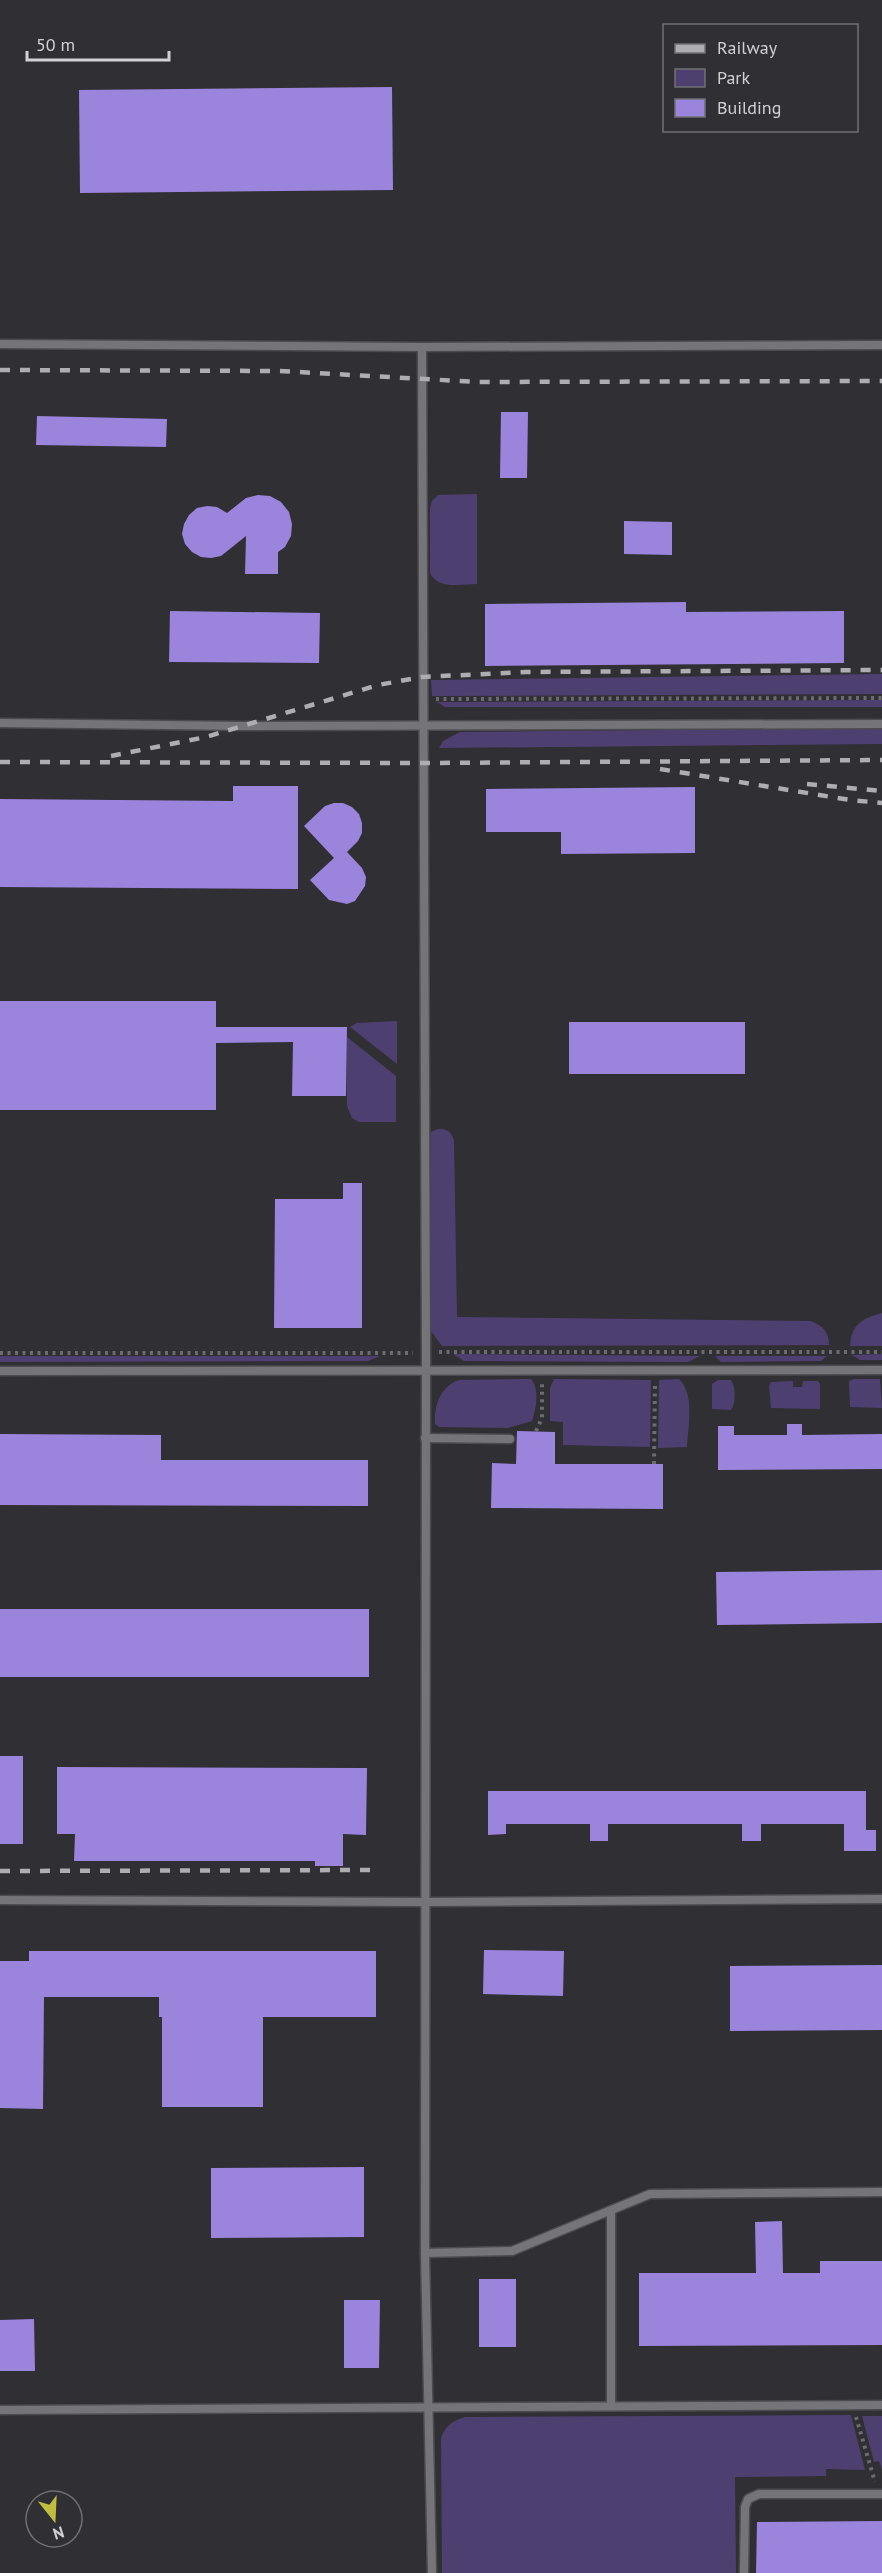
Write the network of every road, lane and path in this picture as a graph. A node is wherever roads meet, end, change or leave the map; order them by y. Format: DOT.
graph roads {
  1 [pos="0,344"];
  2 [pos="882,345"];
  3 [pos="422,347"];
  4 [pos="882,698"];
  5 [pos="423,699"];
  6 [pos="0,723"];
  7 [pos="882,723"];
  8 [pos="423,726"];
  9 [pos="882,1352"];
  10 [pos="0,1353"];
  11 [pos="426,1353"];
  12 [pos="882,1370"];
  13 [pos="0,1371"];
  14 [pos="425,1371"];
  15 [pos="542,1371"];
  16 [pos="655,1371"];
  17 [pos="536,1431"];
  18 [pos="425,1438"];
  19 [pos="510,1439"];
  20 [pos="654,1464"];
  21 [pos="882,1899"];
  22 [pos="0,1900"];
  23 [pos="424,1902"];
  24 [pos="882,2192"];
  25 [pos="611,2211"];
  26 [pos="425,2253"];
  27 [pos="853,2405"];
  28 [pos="882,2405"];
  29 [pos="611,2406"];
  30 [pos="428,2407"];
  31 [pos="0,2410"];
  32 [pos="880,2494"];
  33 [pos="432,2573"];
  34 [pos="744,2573"];
  1 -- 3 [label="lane"];
  2 -- 3 [label="lane"];
  3 -- 5 [label="lane"];
  4 -- 5 [label="path"];
  5 -- 8 [label="lane"];
  6 -- 8 [label="lane"];
  7 -- 8 [label="lane"];
  8 -- 11 [label="lane"];
  9 -- 11 [label="path"];
  10 -- 11 [label="path"];
  11 -- 14 [label="lane"];
  12 -- 16 [label="lane"];
  13 -- 14 [label="lane"];
  14 -- 15 [label="lane"];
  14 -- 18 [label="lane"];
  15 -- 16 [label="lane"];
  15 -- 17 [label="path"];
  16 -- 20 [label="path"];
  18 -- 19 [label="lane"];
  18 -- 23 [label="lane"];
  21 -- 23 [label="lane"];
  22 -- 23 [label="lane"];
  23 -- 26 [label="lane"];
  24 -- 25 [label="lane"];
  25 -- 26 [label="lane"];
  25 -- 29 [label="lane"];
  26 -- 30 [label="lane"];
  27 -- 28 [label="lane"];
  27 -- 29 [label="lane"];
  27 -- 32 [label="path"];
  29 -- 30 [label="lane"];
  30 -- 31 [label="lane"];
  30 -- 33 [label="lane"];
  32 -- 34 [label="lane"];
}
